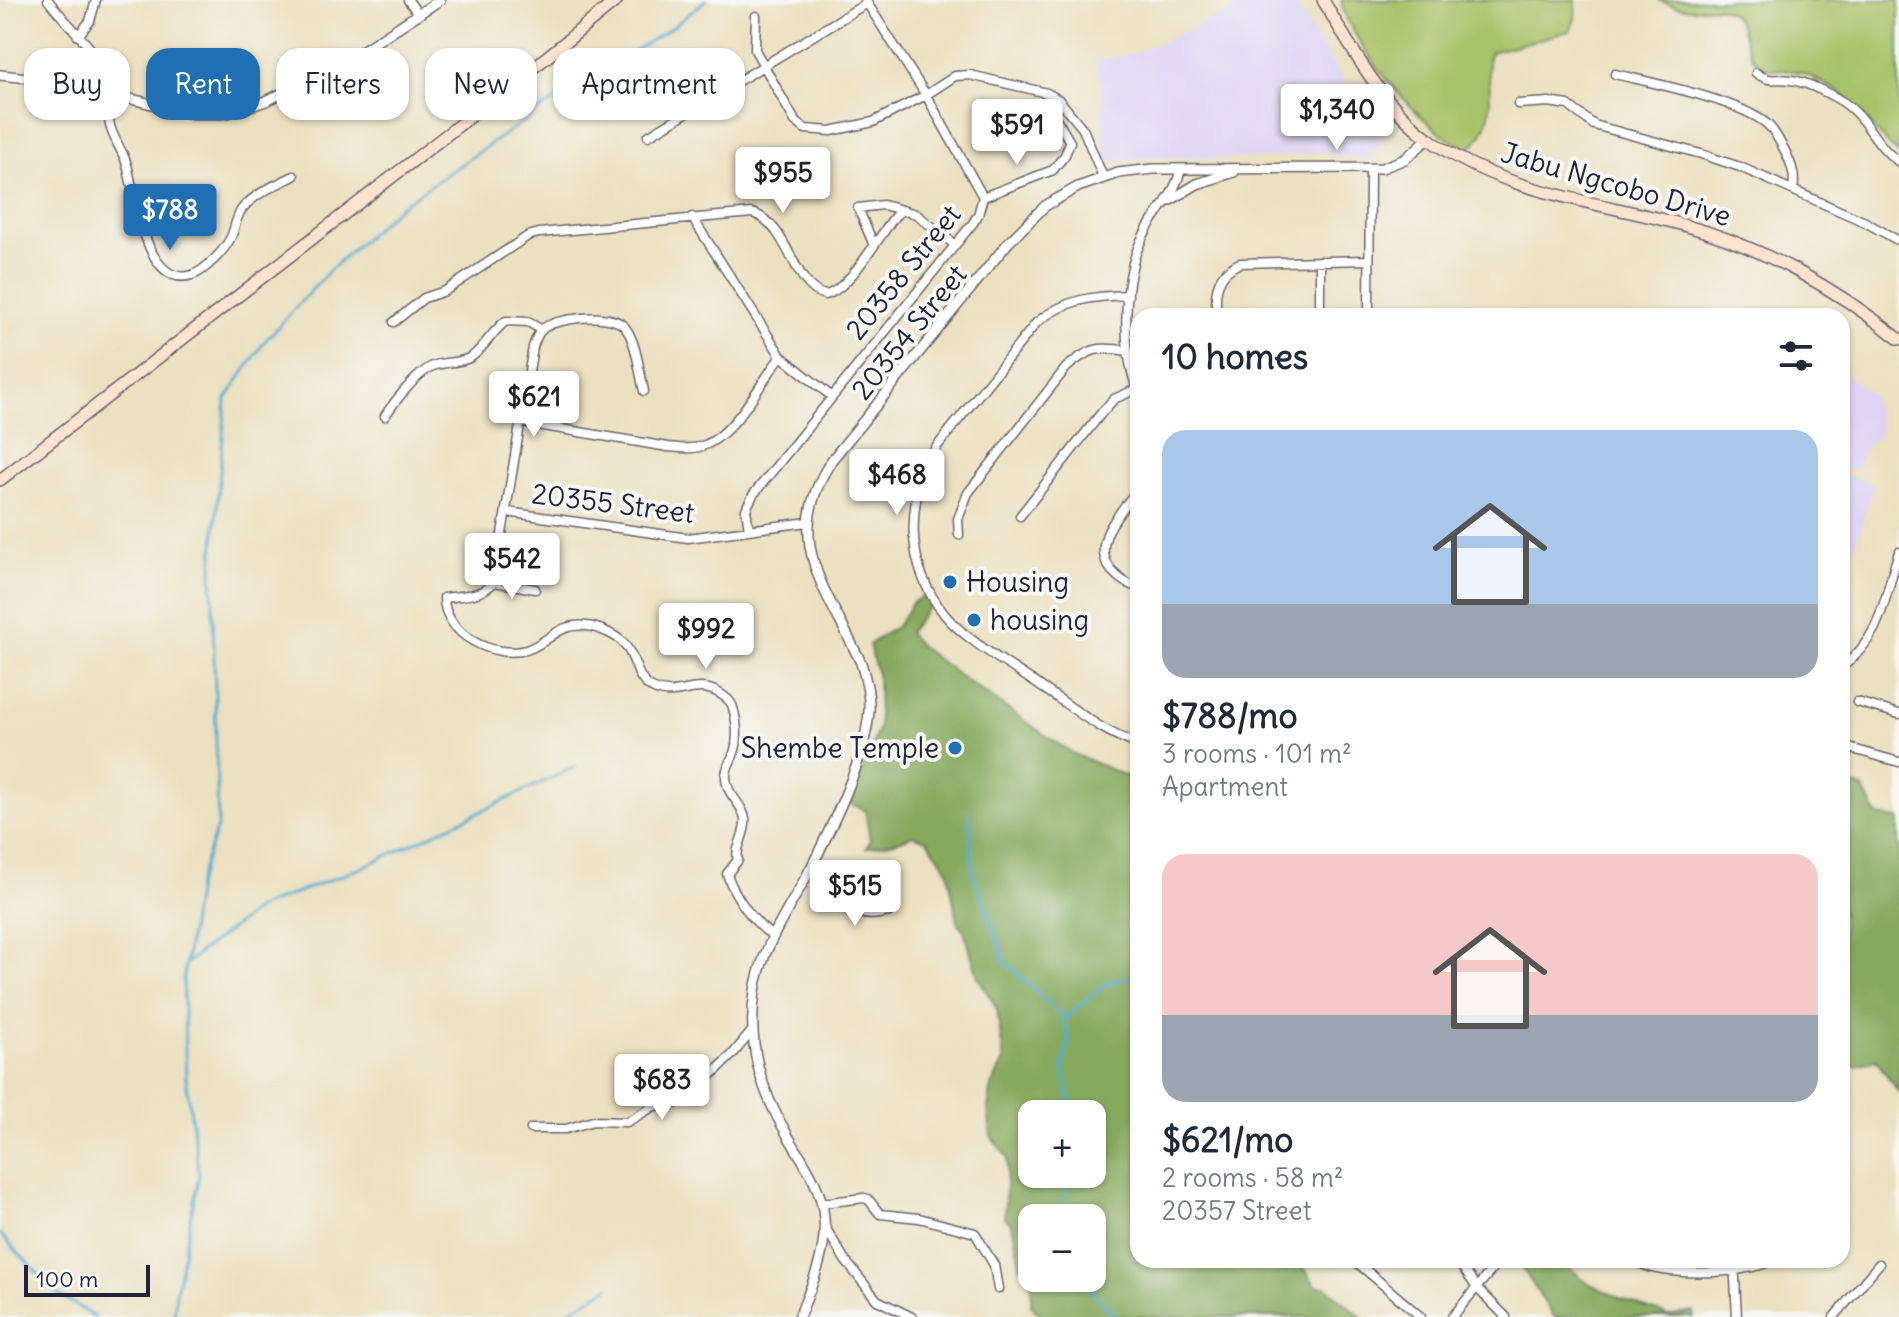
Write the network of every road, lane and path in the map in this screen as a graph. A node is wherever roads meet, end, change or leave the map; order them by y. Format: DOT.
graph roads {
  1 [pos="48,0"];
  2 [pos="96,0"];
  3 [pos="408,0"];
  4 [pos="440,0"];
  5 [pos="617,0"];
  6 [pos="1323,0"];
  7 [pos="869,2"];
  8 [pos="419,15"];
  9 [pos="756,16"];
  10 [pos="78,36"];
  11 [pos="89,48"];
  12 [pos="763,65"];
  13 [pos="1756,73"];
  14 [pos="1615,74"];
  15 [pos="0,75"];
  16 [pos="24,78"];
  17 [pos="926,95"];
  18 [pos="130,99"];
  19 [pos="1518,104"];
  20 [pos="110,120"];
  21 [pos="1057,120"];
  22 [pos="648,136"];
  23 [pos="1429,138"];
  24 [pos="1899,162"];
  25 [pos="1249,168"];
  26 [pos="1181,169"];
  27 [pos="1370,169"];
  28 [pos="294,176"];
  29 [pos="1103,177"];
  30 [pos="1793,190"];
  31 [pos="983,197"];
  32 [pos="1169,201"];
  33 [pos="902,210"];
  34 [pos="692,217"];
  35 [pos="1899,241"];
  36 [pos="873,243"];
  37 [pos="954,244"];
  38 [pos="1368,260"];
  39 [pos="1320,261"];
  40 [pos="1128,295"];
  41 [pos="1216,308"];
  42 [pos="1320,308"];
  43 [pos="1369,308"];
  44 [pos="394,322"];
  45 [pos="542,330"];
  46 [pos="1899,339"];
  47 [pos="1128,351"];
  48 [pos="781,356"];
  49 [pos="1130,370"];
  50 [pos="644,391"];
  51 [pos="1130,393"];
  52 [pos="831,396"];
  53 [pos="385,416"];
  54 [pos="520,422"];
  55 [pos="0,480"];
  56 [pos="1130,500"];
  57 [pos="507,512"];
  58 [pos="1020,516"];
  59 [pos="808,522"];
  60 [pos="749,530"];
  61 [pos="959,535"];
  62 [pos="1898,555"];
  63 [pos="494,582"];
  64 [pos="1130,584"];
  65 [pos="535,589"];
  66 [pos="1850,659"];
  67 [pos="1857,702"];
  68 [pos="1899,714"];
  69 [pos="1130,740"];
  70 [pos="1850,748"];
  71 [pos="1899,762"];
  72 [pos="809,870"];
  73 [pos="895,895"];
  74 [pos="773,936"];
  75 [pos="752,1031"];
  76 [pos="531,1129"];
  77 [pos="822,1203"];
  78 [pos="825,1226"];
  79 [pos="1879,1264"];
  80 [pos="1363,1268"];
  81 [pos="1463,1268"];
  82 [pos="1493,1268"];
  83 [pos="1654,1268"];
  84 [pos="1698,1268"];
  85 [pos="1734,1268"];
  86 [pos="1477,1288"];
  87 [pos="998,1289"];
  88 [pos="799,1317"];
  89 [pos="912,1317"];
  90 [pos="1421,1317"];
  91 [pos="1452,1317"];
  92 [pos="1506,1317"];
  93 [pos="1737,1317"];
  94 [pos="1834,1317"];
  1 -- 10 [label="street"];
  2 -- 10 [label="street"];
  3 -- 8 [label="street"];
  4 -- 8 [label="street"];
  5 -- 55 [label="main road"];
  6 -- 23 [label="main road, Jabu Ngcobo Drive"];
  7 -- 12 [label="street, 20358 Street"];
  7 -- 17 [label="street, 20358 Street"];
  8 -- 18 [label="street"];
  9 -- 12 [label="street"];
  10 -- 11 [label="street"];
  12 -- 17 [label="street"];
  12 -- 22 [label="street, 20358 Street"];
  13 -- 24 [label="street"];
  14 -- 30 [label="street"];
  15 -- 16 [label="street"];
  17 -- 29 [label="street"];
  17 -- 31 [label="street, 20358 Street"];
  19 -- 30 [label="street"];
  20 -- 28 [label="street"];
  21 -- 31 [label="street"];
  23 -- 27 [label="street, 20354 Street"];
  23 -- 46 [label="main road, Jabu Ngcobo Drive"];
  25 -- 26 [label="street, 20354 Street"];
  25 -- 27 [label="street, 20354 Street"];
  25 -- 32 [label="street"];
  26 -- 29 [label="street, 20354 Street"];
  26 -- 32 [label="street"];
  27 -- 38 [label="street"];
  29 -- 59 [label="street, 20354 Street"];
  30 -- 35 [label="street"];
  31 -- 37 [label="street, 20358 Street"];
  32 -- 40 [label="street"];
  33 -- 36 [label="street"];
  33 -- 36 [label="street"];
  33 -- 37 [label="street"];
  34 -- 36 [label="street"];
  34 -- 44 [label="street"];
  34 -- 48 [label="street"];
  37 -- 52 [label="street, 20358 Street"];
  38 -- 39 [label="street"];
  38 -- 43 [label="street"];
  39 -- 41 [label="street"];
  39 -- 42 [label="street"];
  40 -- 47 [label="street"];
  40 -- 69 [label="street"];
  45 -- 50 [label="street"];
  45 -- 53 [label="street"];
  45 -- 54 [label="street"];
  47 -- 49 [label="street"];
  47 -- 61 [label="street"];
  48 -- 52 [label="street"];
  48 -- 54 [label="street"];
  51 -- 58 [label="street"];
  52 -- 60 [label="street, 20358 Street"];
  54 -- 57 [label="street"];
  56 -- 64 [label="street"];
  57 -- 60 [label="street, 20355 Street"];
  57 -- 63 [label="street"];
  59 -- 60 [label="street, 20355 Street"];
  59 -- 72 [label="street, 20354 Street"];
  62 -- 66 [label="street"];
  63 -- 65 [label="street"];
  63 -- 74 [label="street"];
  67 -- 68 [label="street"];
  70 -- 71 [label="street"];
  72 -- 73 [label="street"];
  72 -- 74 [label="street, 20354 Street"];
  74 -- 75 [label="street, 20354 Street"];
  75 -- 76 [label="street"];
  75 -- 77 [label="street, 20354 Street"];
  77 -- 78 [label="street, 20354 Street"];
  77 -- 87 [label="street"];
  78 -- 88 [label="street, 20354 Street"];
  78 -- 89 [label="street"];
  79 -- 94 [label="street"];
  80 -- 90 [label="street"];
  81 -- 86 [label="street"];
  82 -- 86 [label="street"];
  83 -- 84 [label="street"];
  85 -- 93 [label="street"];
  86 -- 91 [label="street"];
  86 -- 92 [label="street"];
}
